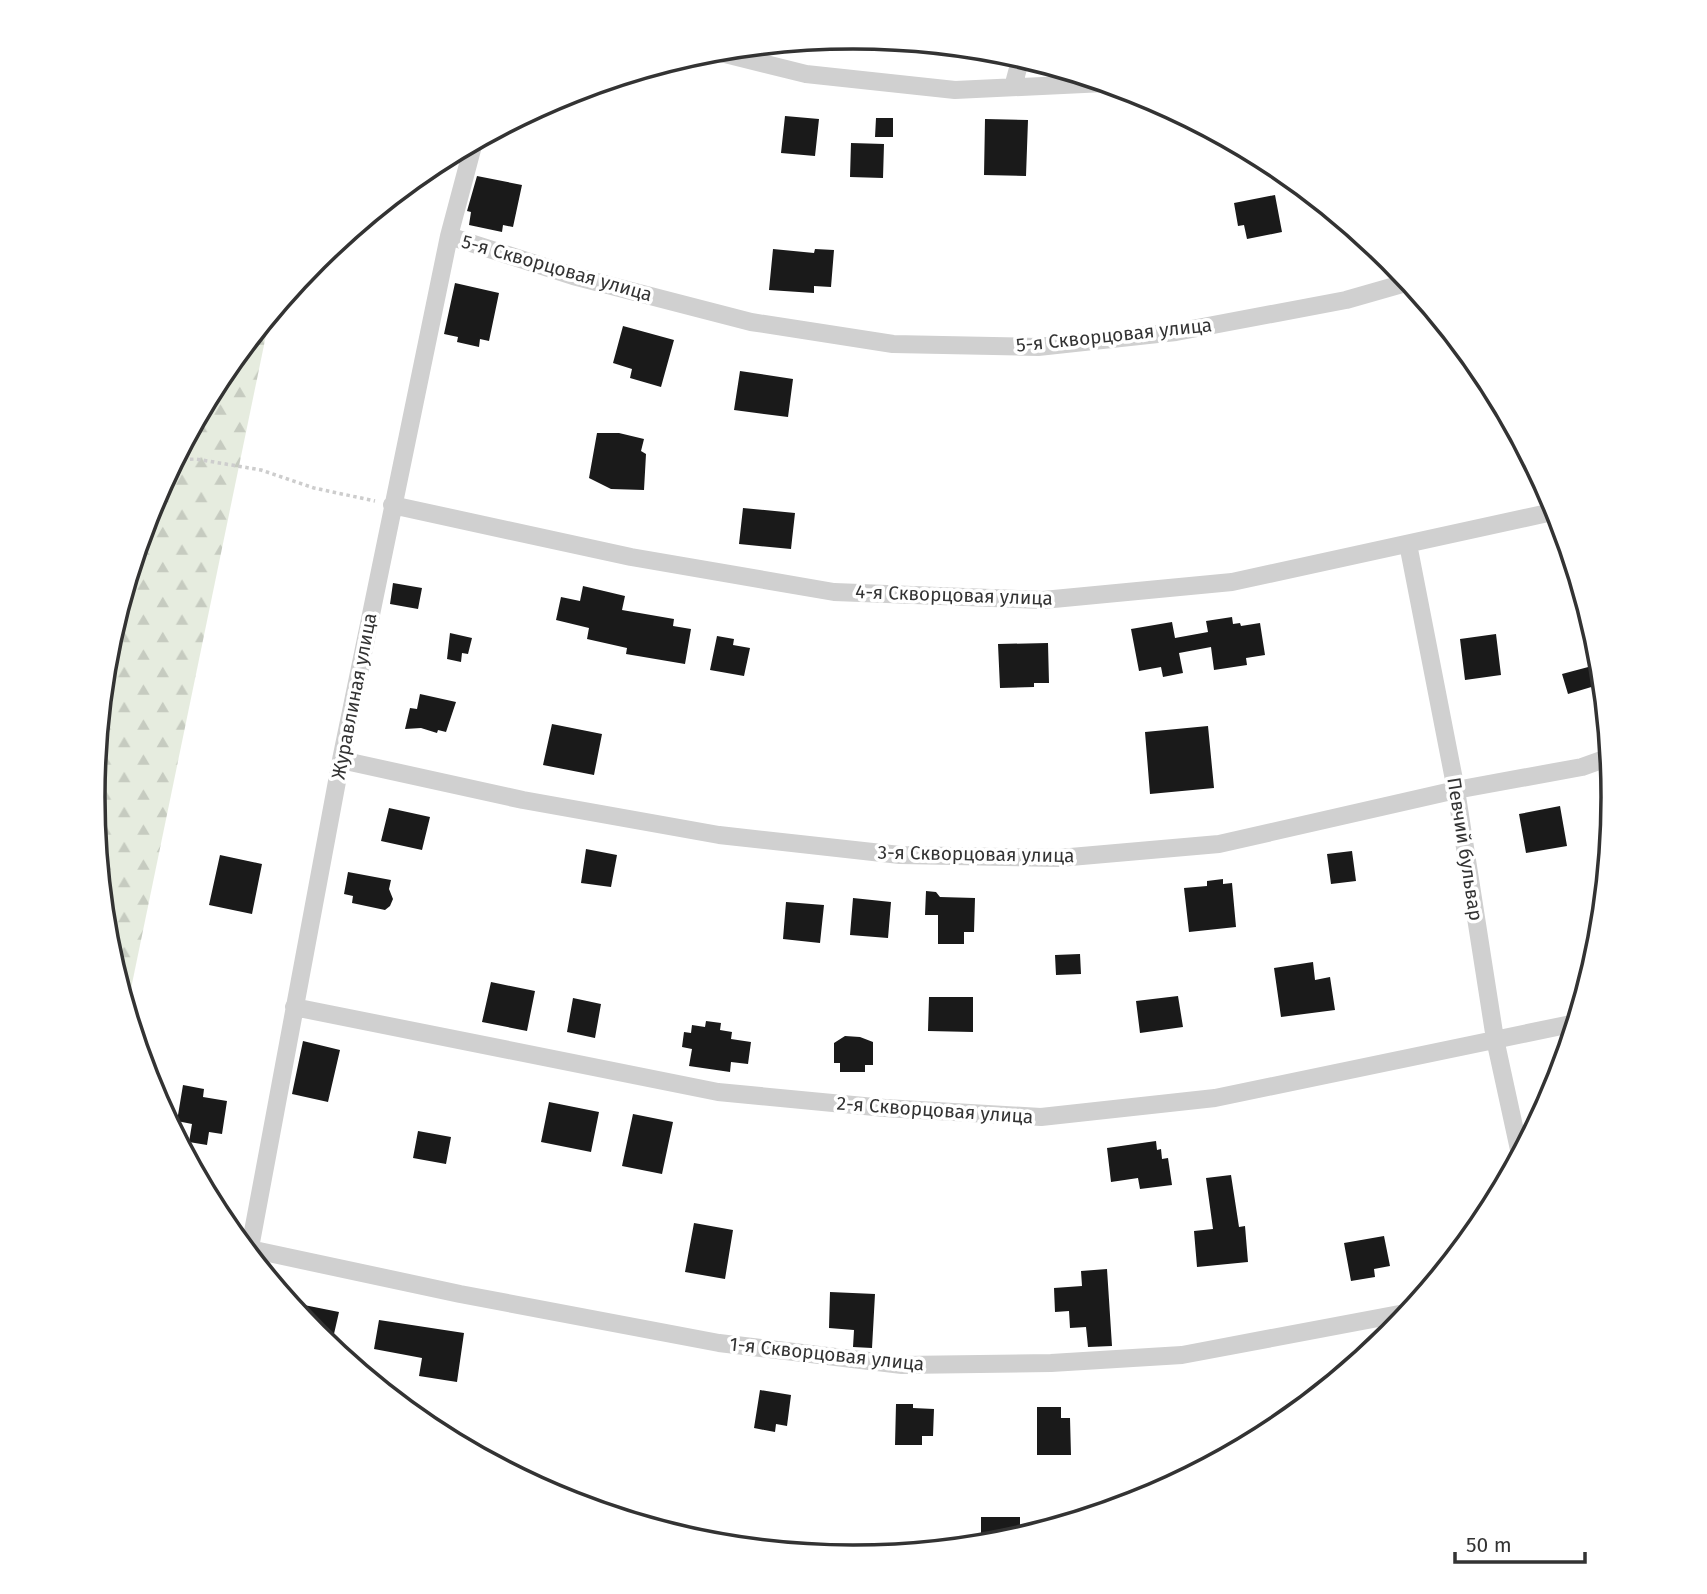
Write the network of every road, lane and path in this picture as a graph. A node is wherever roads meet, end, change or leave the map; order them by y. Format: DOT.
graph roads {
  1 [pos="762,54"];
  2 [pos="1018,67"];
  3 [pos="1080,84"];
  4 [pos="1013,88"];
  5 [pos="471,154"];
  6 [pos="449,236"];
  7 [pos="1398,285"];
  8 [pos="186,460"];
  9 [pos="392,505"];
  10 [pos="1546,514"];
  11 [pos="1408,544"];
  12 [pos="341,760"];
  13 [pos="1601,760"];
  14 [pos="1456,790"];
  15 [pos="294,1007"];
  16 [pos="1566,1025"];
  17 [pos="1495,1039"];
  18 [pos="1517,1141"];
  19 [pos="251,1240"];
  20 [pos="261,1253"];
  21 [pos="1392,1315"];
  1 -- 4 [label="street"];
  2 -- 4 [label="street"];
  3 -- 4 [label="street"];
  5 -- 6 [label="street, Журавлиная улица"];
  6 -- 7 [label="street, 5-я Скворцовая улица"];
  6 -- 9 [label="street, Журавлиная улица"];
  8 -- 9 [label="path"];
  9 -- 11 [label="street, 4-я Скворцовая улица"];
  9 -- 12 [label="street, Журавлиная улица"];
  10 -- 11 [label="street, 4-я Скворцовая улица"];
  11 -- 14 [label="street, Певчий бульвар"];
  12 -- 14 [label="street, 3-я Скворцовая улица"];
  12 -- 15 [label="street, Журавлиная улица"];
  13 -- 14 [label="street, 3-я Скворцовая улица"];
  14 -- 17 [label="street, Певчий бульвар"];
  15 -- 17 [label="street, 2-я Скворцовая улица"];
  15 -- 19 [label="street, Журавлиная улица"];
  16 -- 17 [label="street, 2-я Скворцовая улица"];
  17 -- 18 [label="street, Певчий бульвар"];
  20 -- 21 [label="street, 1-я Скворцовая улица"];
}
